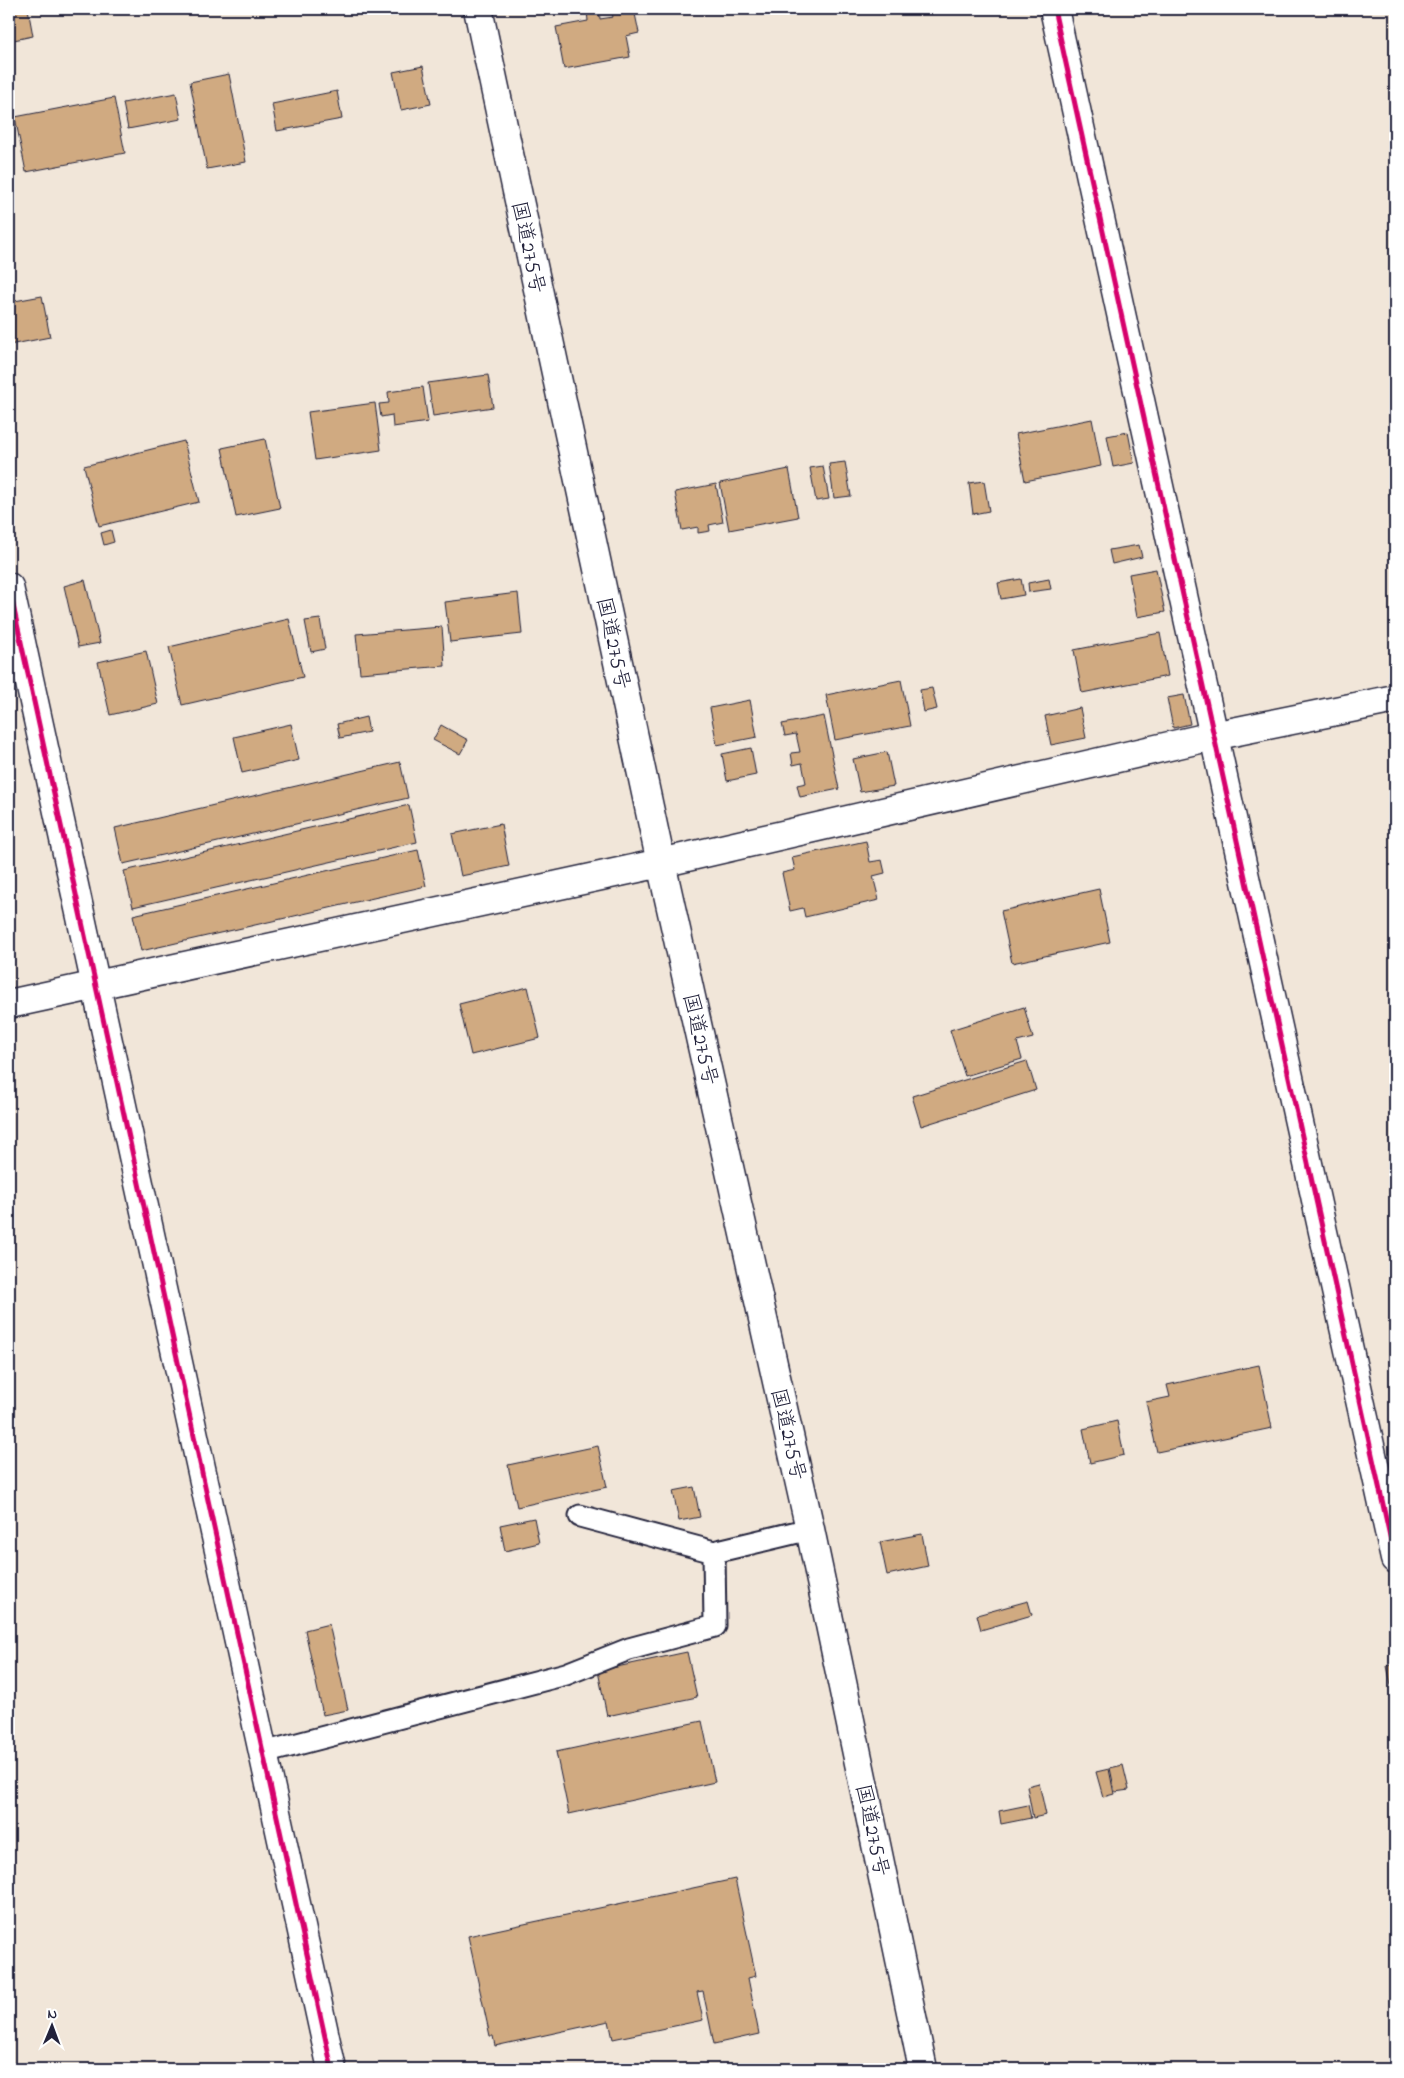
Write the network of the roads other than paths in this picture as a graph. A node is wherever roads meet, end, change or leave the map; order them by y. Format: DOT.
graph roads {
  1 [pos="478,9"];
  2 [pos="1054,9"];
  3 [pos="9,587"];
  4 [pos="1395,699"];
  5 [pos="1213,736"];
  6 [pos="661,863"];
  7 [pos="96,986"];
  8 [pos="9,1004"];
  9 [pos="580,1516"];
  10 [pos="810,1529"];
  11 [pos="714,1552"];
  12 [pos="1395,1559"];
  13 [pos="263,1753"];
  14 [pos="332,2069"];
  15 [pos="923,2069"];
  1 -- 6 [label="main road, 国道275号"];
  2 -- 5 [label="main road"];
  3 -- 7 [label="main road"];
  4 -- 5 [label="main road"];
  5 -- 6 [label="main road"];
  5 -- 12 [label="main road"];
  6 -- 7 [label="main road"];
  6 -- 10 [label="main road, 国道275号"];
  7 -- 8 [label="main road"];
  7 -- 13 [label="main road"];
  9 -- 11 [label="lane"];
  10 -- 11 [label="lane"];
  10 -- 15 [label="main road, 国道275号"];
  11 -- 13 [label="lane"];
  13 -- 14 [label="main road"];
}
